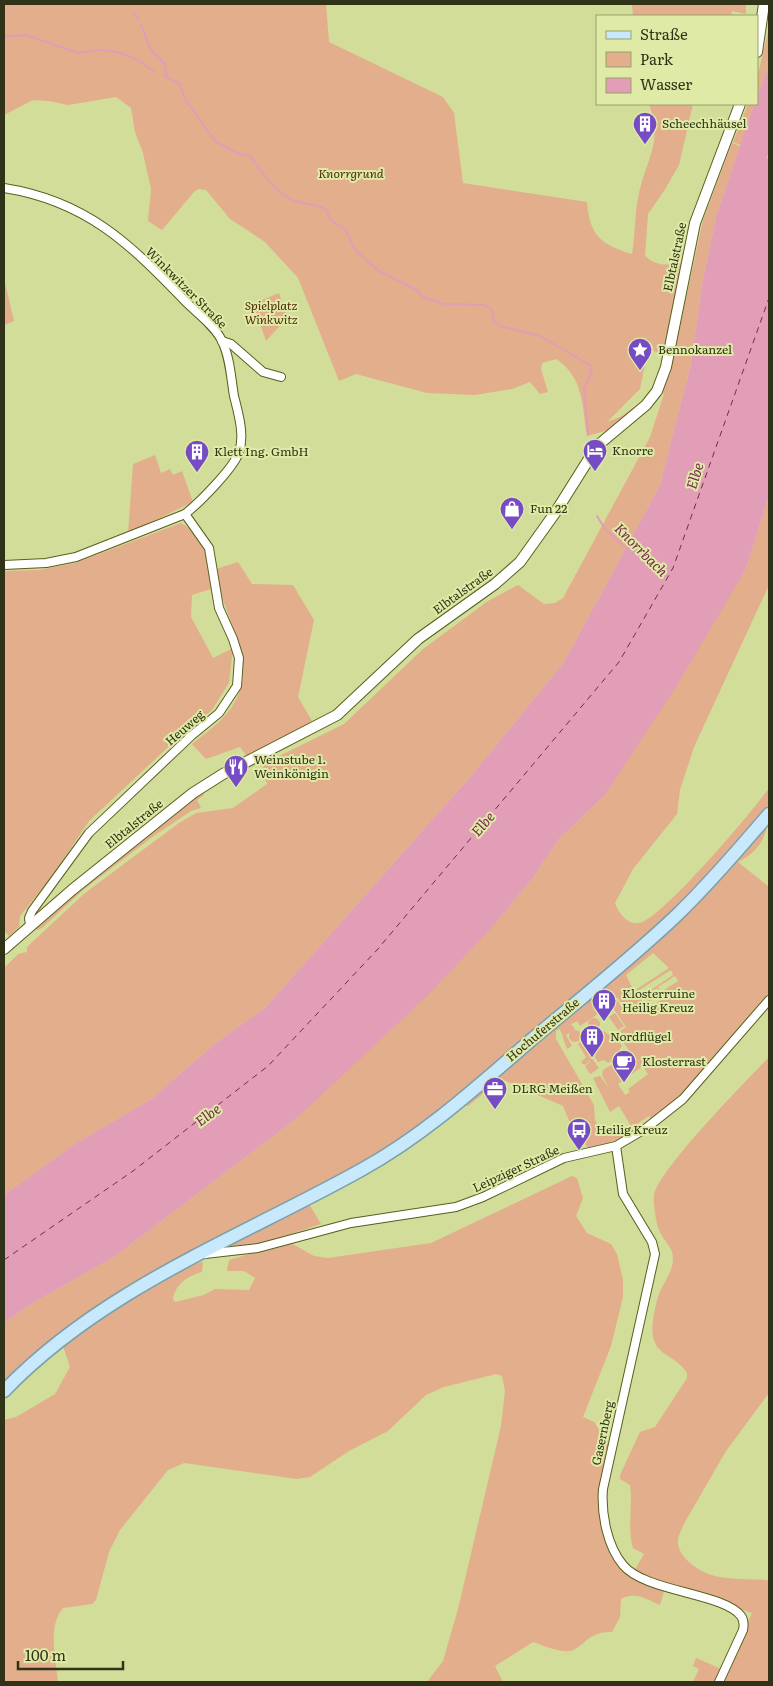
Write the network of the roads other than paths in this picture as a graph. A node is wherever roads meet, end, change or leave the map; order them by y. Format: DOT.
graph roads {
  1 [pos="764,4"];
  2 [pos="758,45"];
  3 [pos="740,105"];
  4 [pos="4,188"];
  5 [pos="222,341"];
  6 [pos="281,377"];
  7 [pos="185,514"];
  8 [pos="4,565"];
  9 [pos="769,814"];
  10 [pos="30,925"];
  11 [pos="6,946"];
  12 [pos="769,1000"];
  13 [pos="616,1146"];
  14 [pos="232,1235"];
  15 [pos="247,1250"];
  16 [pos="191,1256"];
  17 [pos="4,1391"];
  18 [pos="719,1682"];
  1 -- 2 [label="street"];
  3 -- 10 [label="street, Elbtalstraße"];
  4 -- 5 [label="street, Winkwitzer Straße"];
  5 -- 6 [label="street"];
  5 -- 7 [label="street, Winkwitzer Straße"];
  7 -- 8 [label="street, Winkwitzer Straße"];
  7 -- 10 [label="street, Heuweg"];
  9 -- 14 [label="main road, Hochuferstraße"];
  10 -- 11 [label="street, Elbtalstraße"];
  12 -- 13 [label="street, Leipziger Straße"];
  13 -- 15 [label="street, Leipziger Straße"];
  13 -- 18 [label="street, Gasernberg"];
  14 -- 15 [label="street"];
  14 -- 16 [label="main road, Hochuferstraße"];
  15 -- 16 [label="street, Leipziger Straße"];
  16 -- 17 [label="main road, Hochuferstraße"];
}
